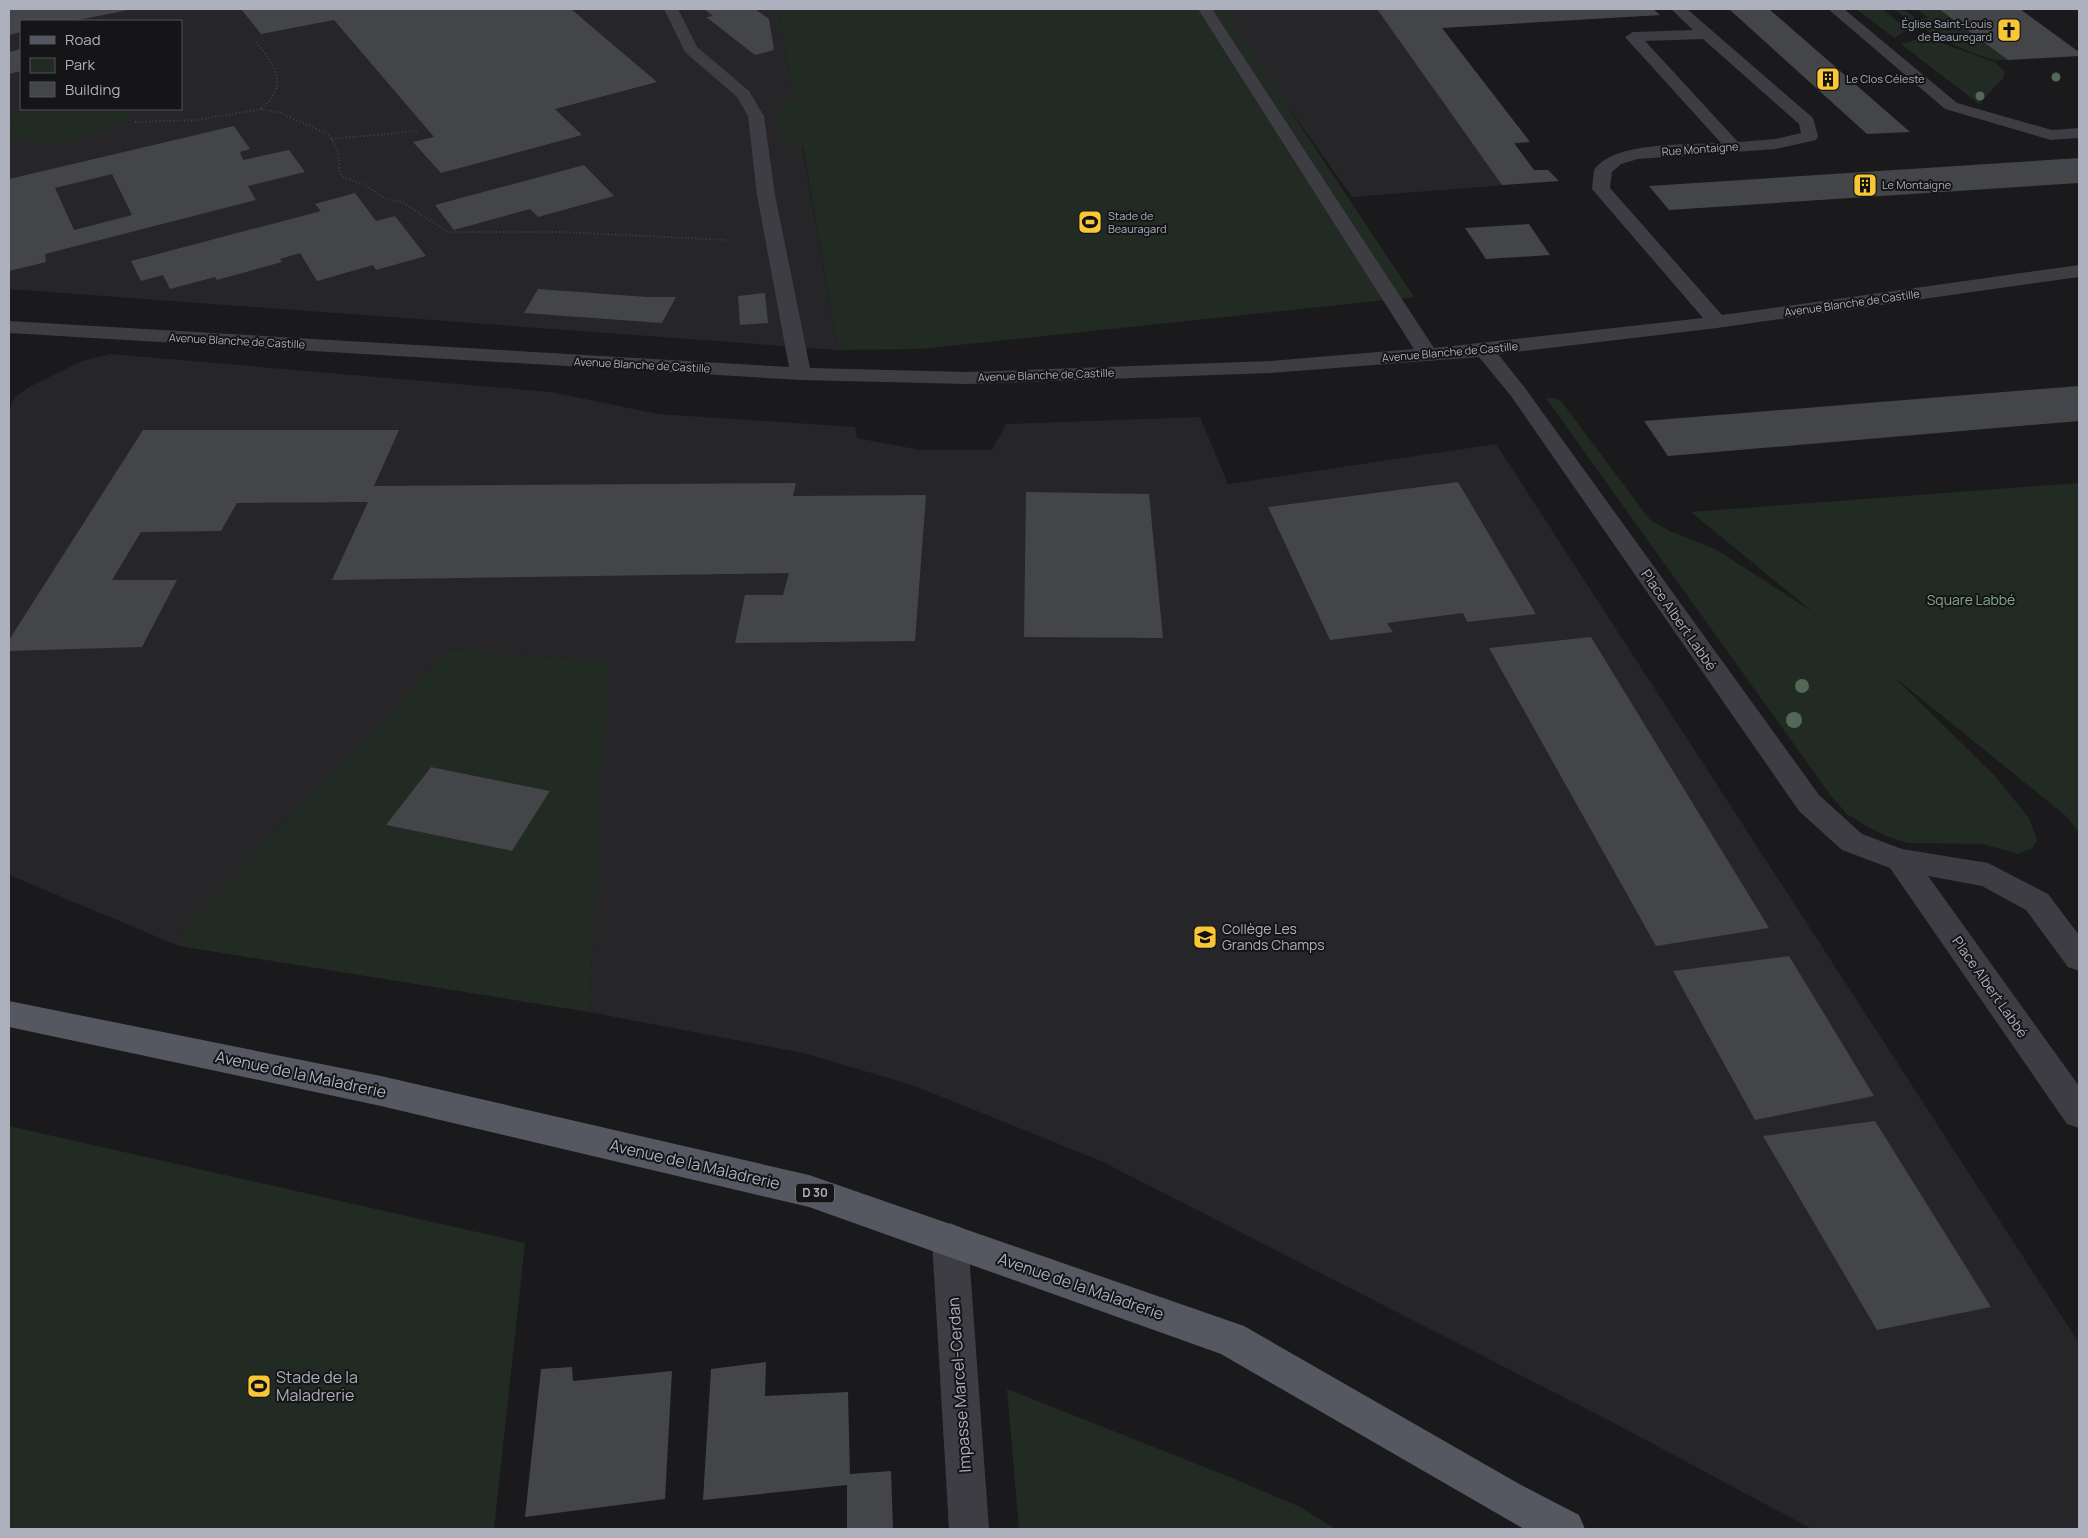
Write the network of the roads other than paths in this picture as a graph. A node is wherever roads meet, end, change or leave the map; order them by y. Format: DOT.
graph roads {
  1 [pos="671,9"];
  2 [pos="1205,9"];
  3 [pos="1678,9"];
  4 [pos="1835,9"];
  5 [pos="1704,34"];
  6 [pos="2079,133"];
  7 [pos="1734,146"];
  8 [pos="2079,271"];
  9 [pos="1717,322"];
  10 [pos="9,327"];
  11 [pos="1484,350"];
  12 [pos="1428,355"];
  13 [pos="801,374"];
  14 [pos="1900,860"];
  15 [pos="2079,958"];
  16 [pos="9,1014"];
  17 [pos="2079,1114"];
  18 [pos="950,1240"];
  19 [pos="1513,1514"];
  20 [pos="969,1529"];
  21 [pos="1565,1529"];
  1 -- 13 [label="street"];
  2 -- 12 [label="street"];
  3 -- 5 [label="street, Rue Montaigne"];
  4 -- 6 [label="street"];
  5 -- 7 [label="street"];
  5 -- 7 [label="street, Rue Montaigne"];
  7 -- 9 [label="street, Rue Montaigne"];
  8 -- 9 [label="street, Avenue Blanche de Castille"];
  9 -- 11 [label="street, Avenue Blanche de Castille"];
  10 -- 13 [label="street, Avenue Blanche de Castille"];
  11 -- 12 [label="street, Avenue Blanche de Castille"];
  11 -- 14 [label="street, Place Albert Labbé"];
  12 -- 13 [label="street, Avenue Blanche de Castille"];
  14 -- 15 [label="street, Place Albert Labbé"];
  14 -- 17 [label="street, Place Albert Labbé"];
  16 -- 18 [label="main road, Avenue de la Maladrerie / D 30"];
  18 -- 19 [label="main road, Avenue de la Maladrerie / D 30"];
  18 -- 20 [label="street, Impasse Marcel-Cerdan"];
  19 -- 21 [label="main road, Avenue de la Maladrerie / D 30"];
}
